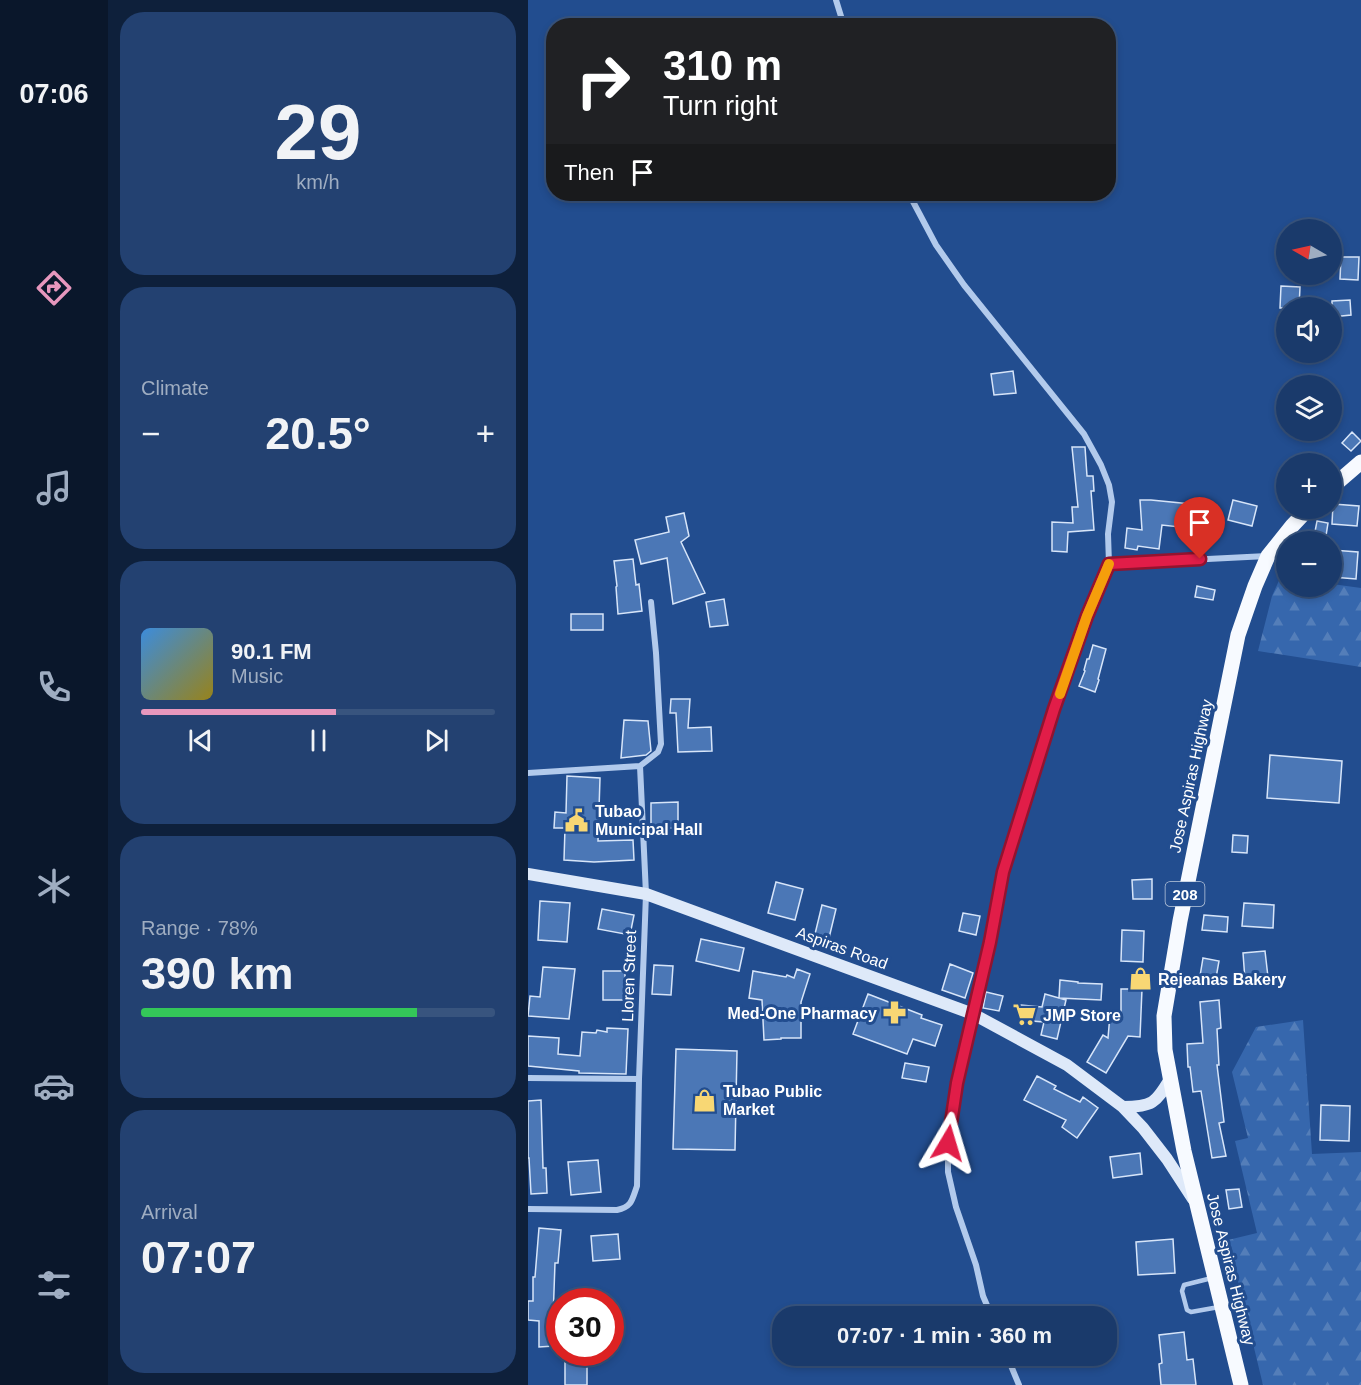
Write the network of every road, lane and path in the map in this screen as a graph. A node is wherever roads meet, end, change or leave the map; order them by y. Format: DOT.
graph roads {
  1 [pos="836,0"];
  2 [pos="842,18"];
  3 [pos="913,201"];
  4 [pos="1361,462"];
  5 [pos="1342,478"];
  6 [pos="1299,519"];
  7 [pos="1268,556"];
  8 [pos="1109,564"];
  9 [pos="651,602"];
  10 [pos="640,766"];
  11 [pos="528,773"];
  12 [pos="528,874"];
  13 [pos="646,894"];
  14 [pos="973,1014"];
  15 [pos="528,1078"];
  16 [pos="639,1079"];
  17 [pos="1170,1079"];
  18 [pos="1123,1107"];
  19 [pos="1196,1205"];
  20 [pos="528,1209"];
  21 [pos="1215,1277"];
  22 [pos="987,1306"];
  23 [pos="1222,1306"];
  24 [pos="1011,1366"];
  25 [pos="1019,1385"];
  26 [pos="1241,1385"];
  1 -- 2 [label="street"];
  3 -- 8 [label="street"];
  4 -- 5 [label="main road"];
  6 -- 7 [label="main road, Jose Aspiras Highway / 208"];
  7 -- 8 [label="street"];
  7 -- 17 [label="main road, Jose Aspiras Highway / 208"];
  8 -- 14 [label="street"];
  9 -- 10 [label="street"];
  10 -- 11 [label="street"];
  10 -- 13 [label="street, Lloren Street"];
  12 -- 13 [label="main road, Aspiras Road"];
  13 -- 14 [label="main road, Aspiras Road"];
  13 -- 16 [label="street, Lloren Street"];
  14 -- 18 [label="main road, Aspiras Road"];
  14 -- 22 [label="street"];
  15 -- 16 [label="street"];
  16 -- 20 [label="street, Lloren Street"];
  17 -- 18 [label="main road"];
  17 -- 19 [label="main road, Jose Aspiras Highway / 208"];
  18 -- 19 [label="main road, Aspiras Road"];
  19 -- 21 [label="main road, Jose Aspiras Highway / 208"];
  21 -- 23 [label="main road, Jose Aspiras Highway / 208"];
  21 -- 23 [label="lane"];
  23 -- 26 [label="main road, Jose Aspiras Highway / 208"];
  24 -- 25 [label="street"];
}
